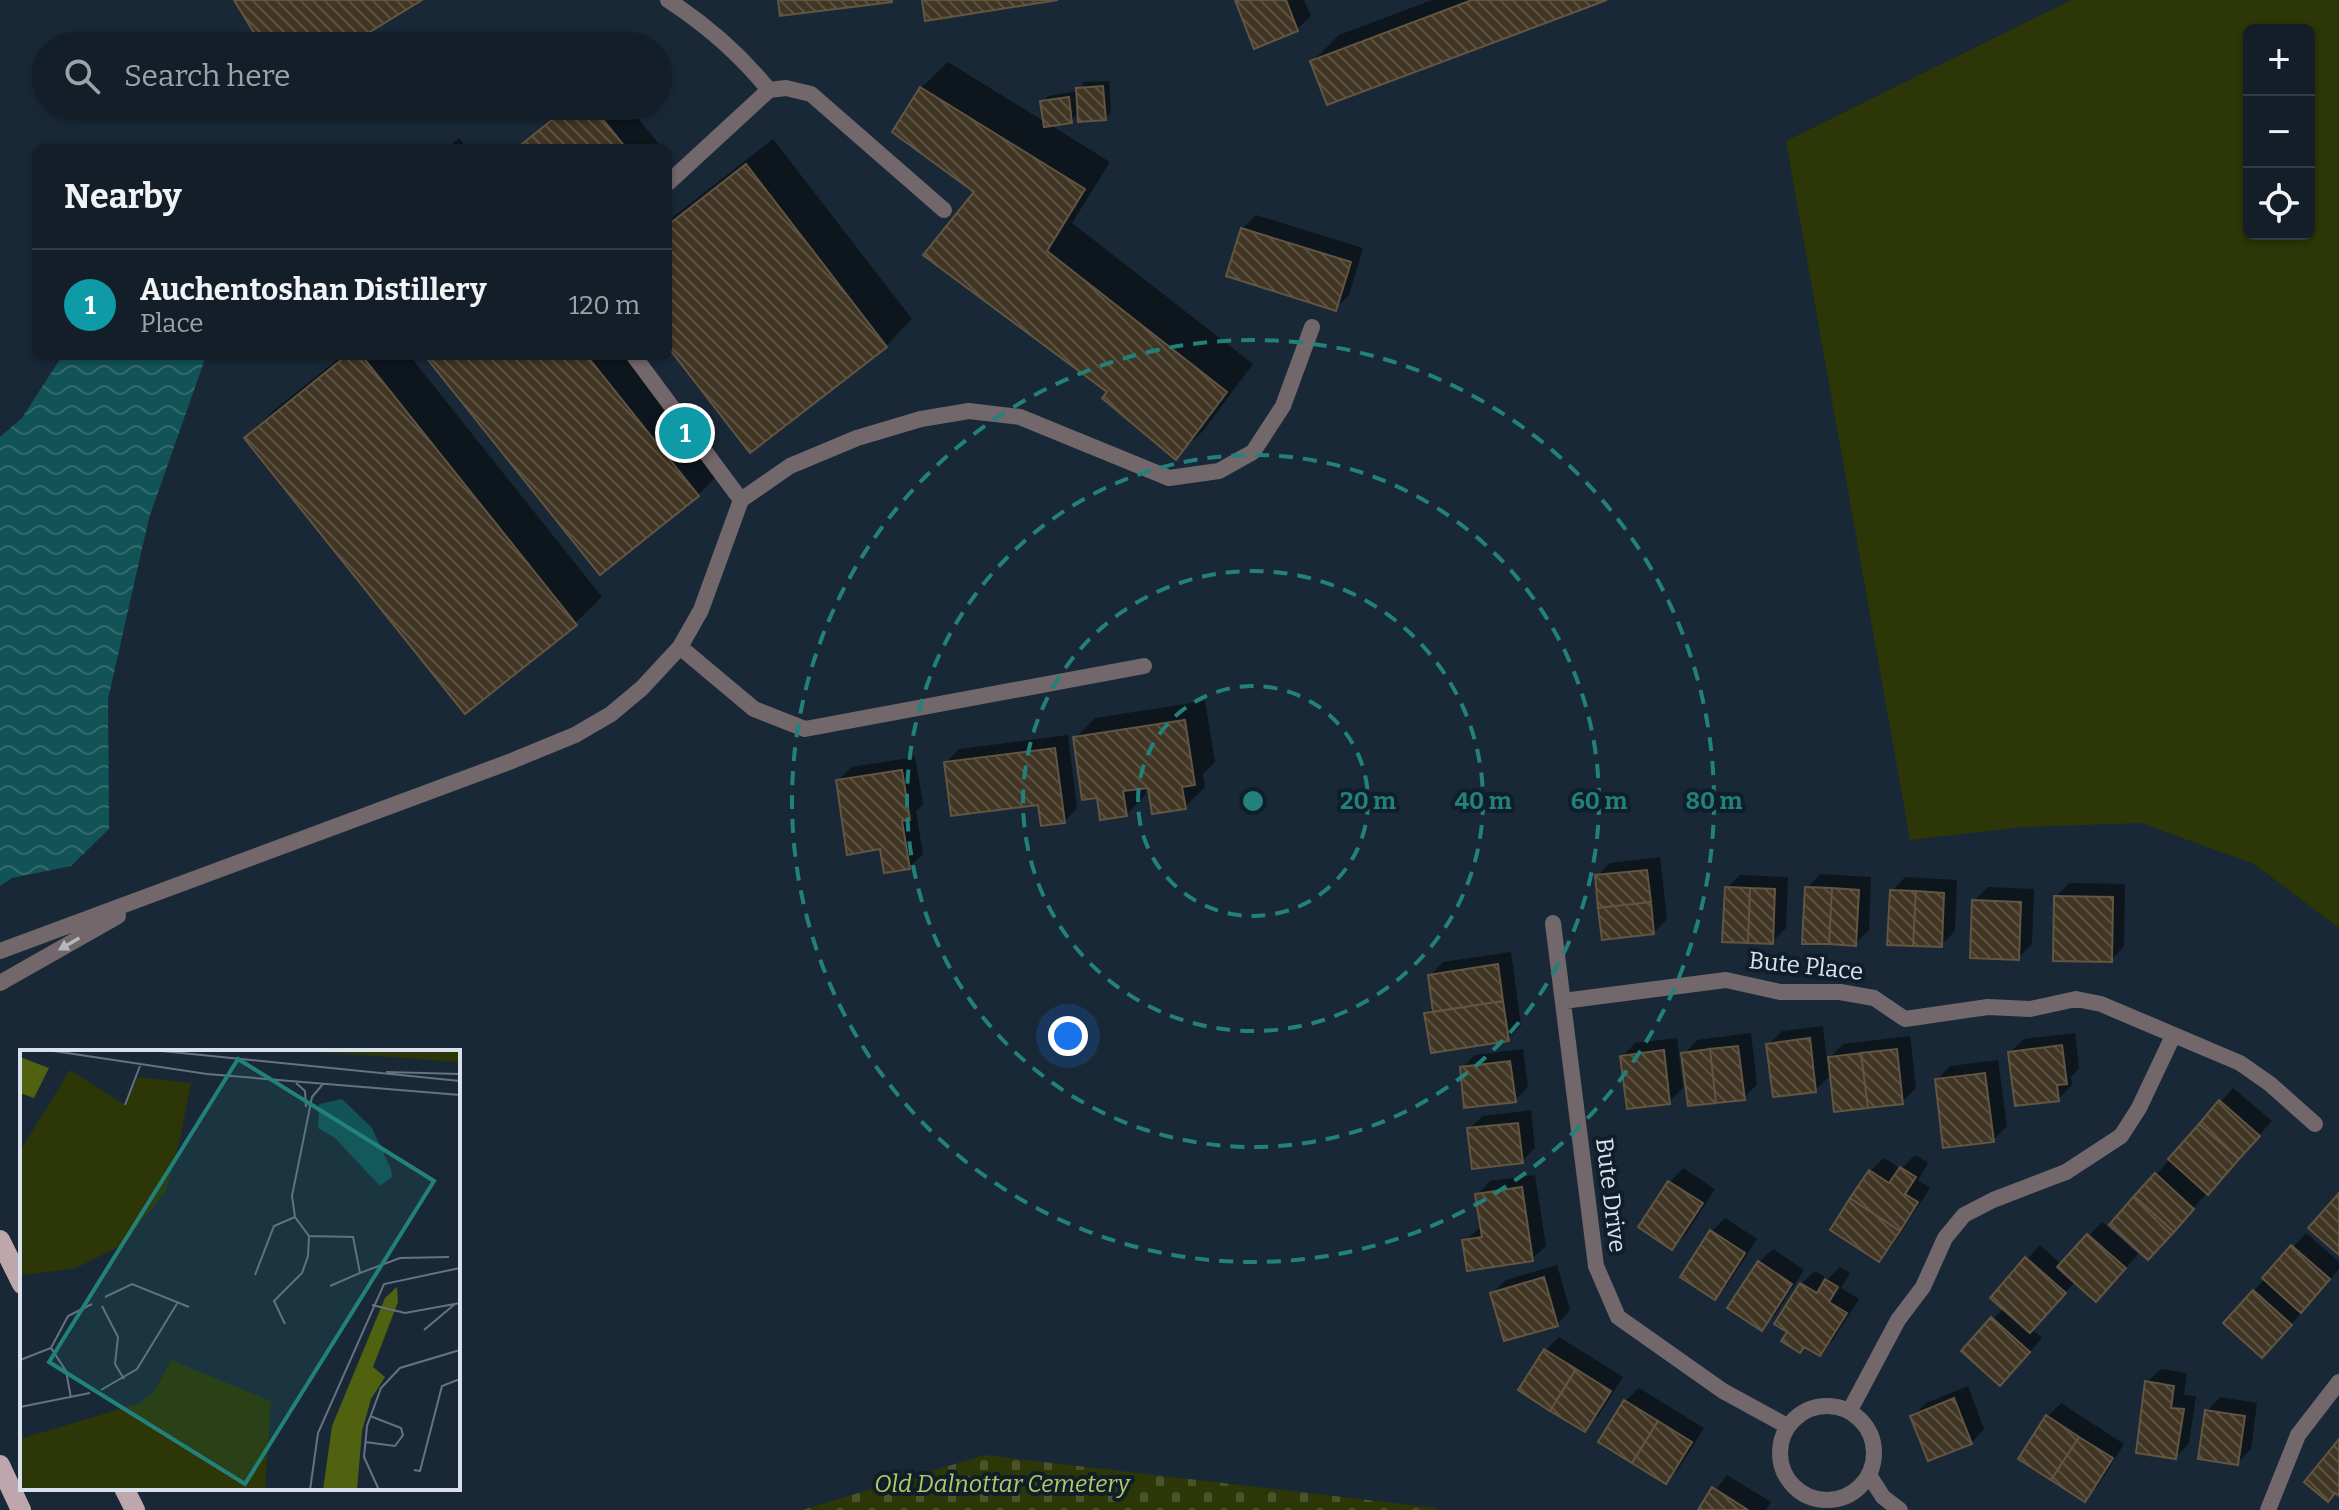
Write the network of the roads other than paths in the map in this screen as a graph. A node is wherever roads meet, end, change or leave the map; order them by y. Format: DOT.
graph roads {
  1 [pos="668,0"];
  2 [pos="769,90"];
  3 [pos="672,179"];
  4 [pos="944,210"];
  5 [pos="1312,327"];
  6 [pos="637,360"];
  7 [pos="741,500"];
  8 [pos="680,647"];
  9 [pos="1144,666"];
  10 [pos="161,892"];
  11 [pos="1553,923"];
  12 [pos="0,951"];
  13 [pos="0,983"];
  14 [pos="1563,1001"];
  15 [pos="2173,1036"];
  16 [pos="2315,1124"];
  17 [pos="0,1240"];
  18 [pos="20,1280"];
  19 [pos="2339,1382"];
  20 [pos="1850,1410"];
  21 [pos="1787,1426"];
  22 [pos="0,1465"];
  23 [pos="1869,1475"];
  24 [pos="125,1490"];
  25 [pos="21,1510"];
  26 [pos="135,1510"];
  27 [pos="1900,1510"];
  28 [pos="2268,1510"];
  1 -- 2 [label="street"];
  2 -- 3 [label="street"];
  2 -- 4 [label="street"];
  5 -- 7 [label="street"];
  6 -- 7 [label="street"];
  7 -- 8 [label="street"];
  8 -- 9 [label="street"];
  8 -- 10 [label="street"];
  10 -- 12 [label="street"];
  10 -- 13 [label="street, one-way"];
  11 -- 14 [label="street, Bute Drive"];
  14 -- 15 [label="street, Bute Place"];
  14 -- 21 [label="street, Bute Drive"];
  15 -- 16 [label="street, Bute Place"];
  15 -- 20 [label="street"];
  17 -- 18 [label="main road"];
  19 -- 28 [label="street"];
  20 -- 21 [label="street"];
  20 -- 23 [label="street"];
  21 -- 23 [label="street"];
  22 -- 25 [label="main road"];
  23 -- 27 [label="street"];
  24 -- 26 [label="main road"];
}
